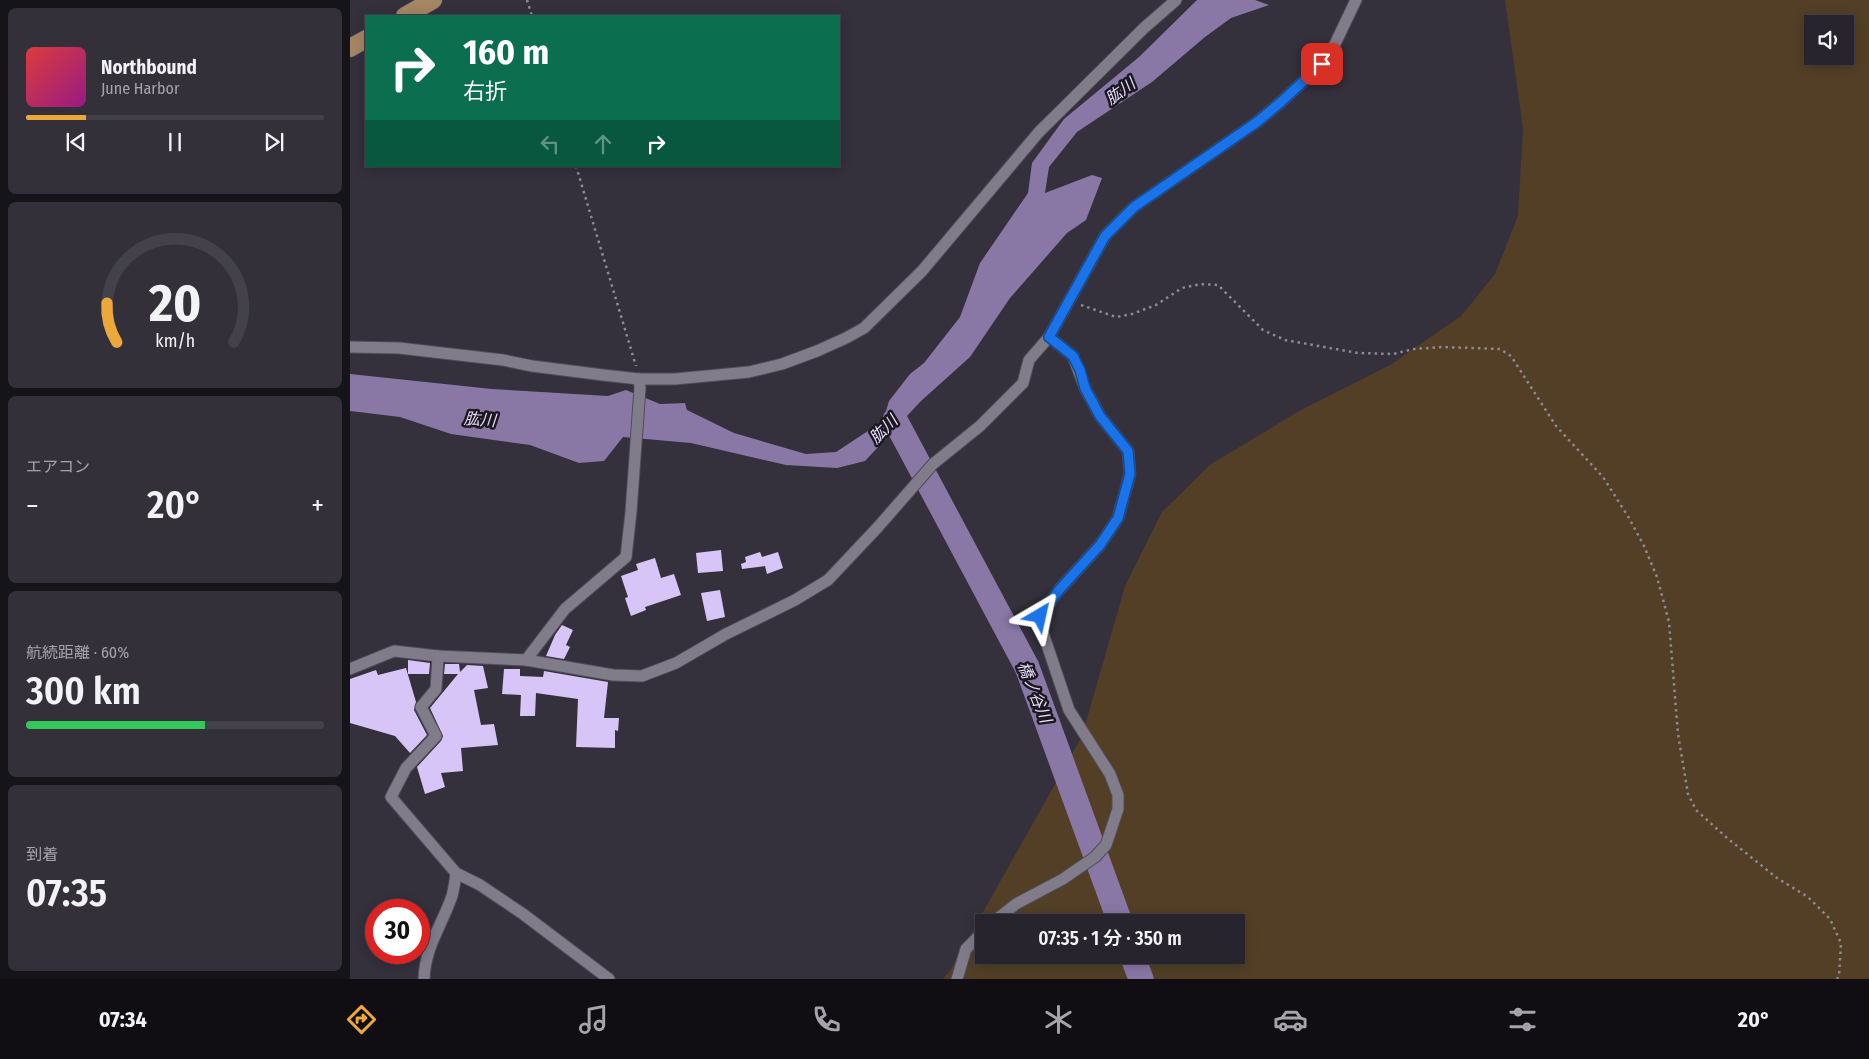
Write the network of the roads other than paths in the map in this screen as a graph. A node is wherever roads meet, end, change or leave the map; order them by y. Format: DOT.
graph roads {
  1 [pos="432,0"];
  2 [pos="1176,0"];
  3 [pos="1356,0"];
  4 [pos="407,15"];
  5 [pos="365,39"];
  6 [pos="350,48"];
  7 [pos="1049,337"];
  8 [pos="350,347"];
  9 [pos="640,383"];
  10 [pos="438,656"];
  11 [pos="526,660"];
  12 [pos="350,669"];
  13 [pos="456,873"];
  14 [pos="1003,914"];
  15 [pos="975,941"];
  16 [pos="424,979"];
  17 [pos="609,979"];
  18 [pos="957,979"];
  1 -- 4 [label="main road"];
  2 -- 9 [label="street"];
  3 -- 7 [label="street"];
  5 -- 6 [label="main road"];
  7 -- 11 [label="street"];
  7 -- 14 [label="street"];
  8 -- 9 [label="street"];
  9 -- 11 [label="street"];
  10 -- 11 [label="street"];
  10 -- 12 [label="street"];
  10 -- 13 [label="street"];
  13 -- 16 [label="street"];
  13 -- 17 [label="street"];
  15 -- 18 [label="street"];
}
